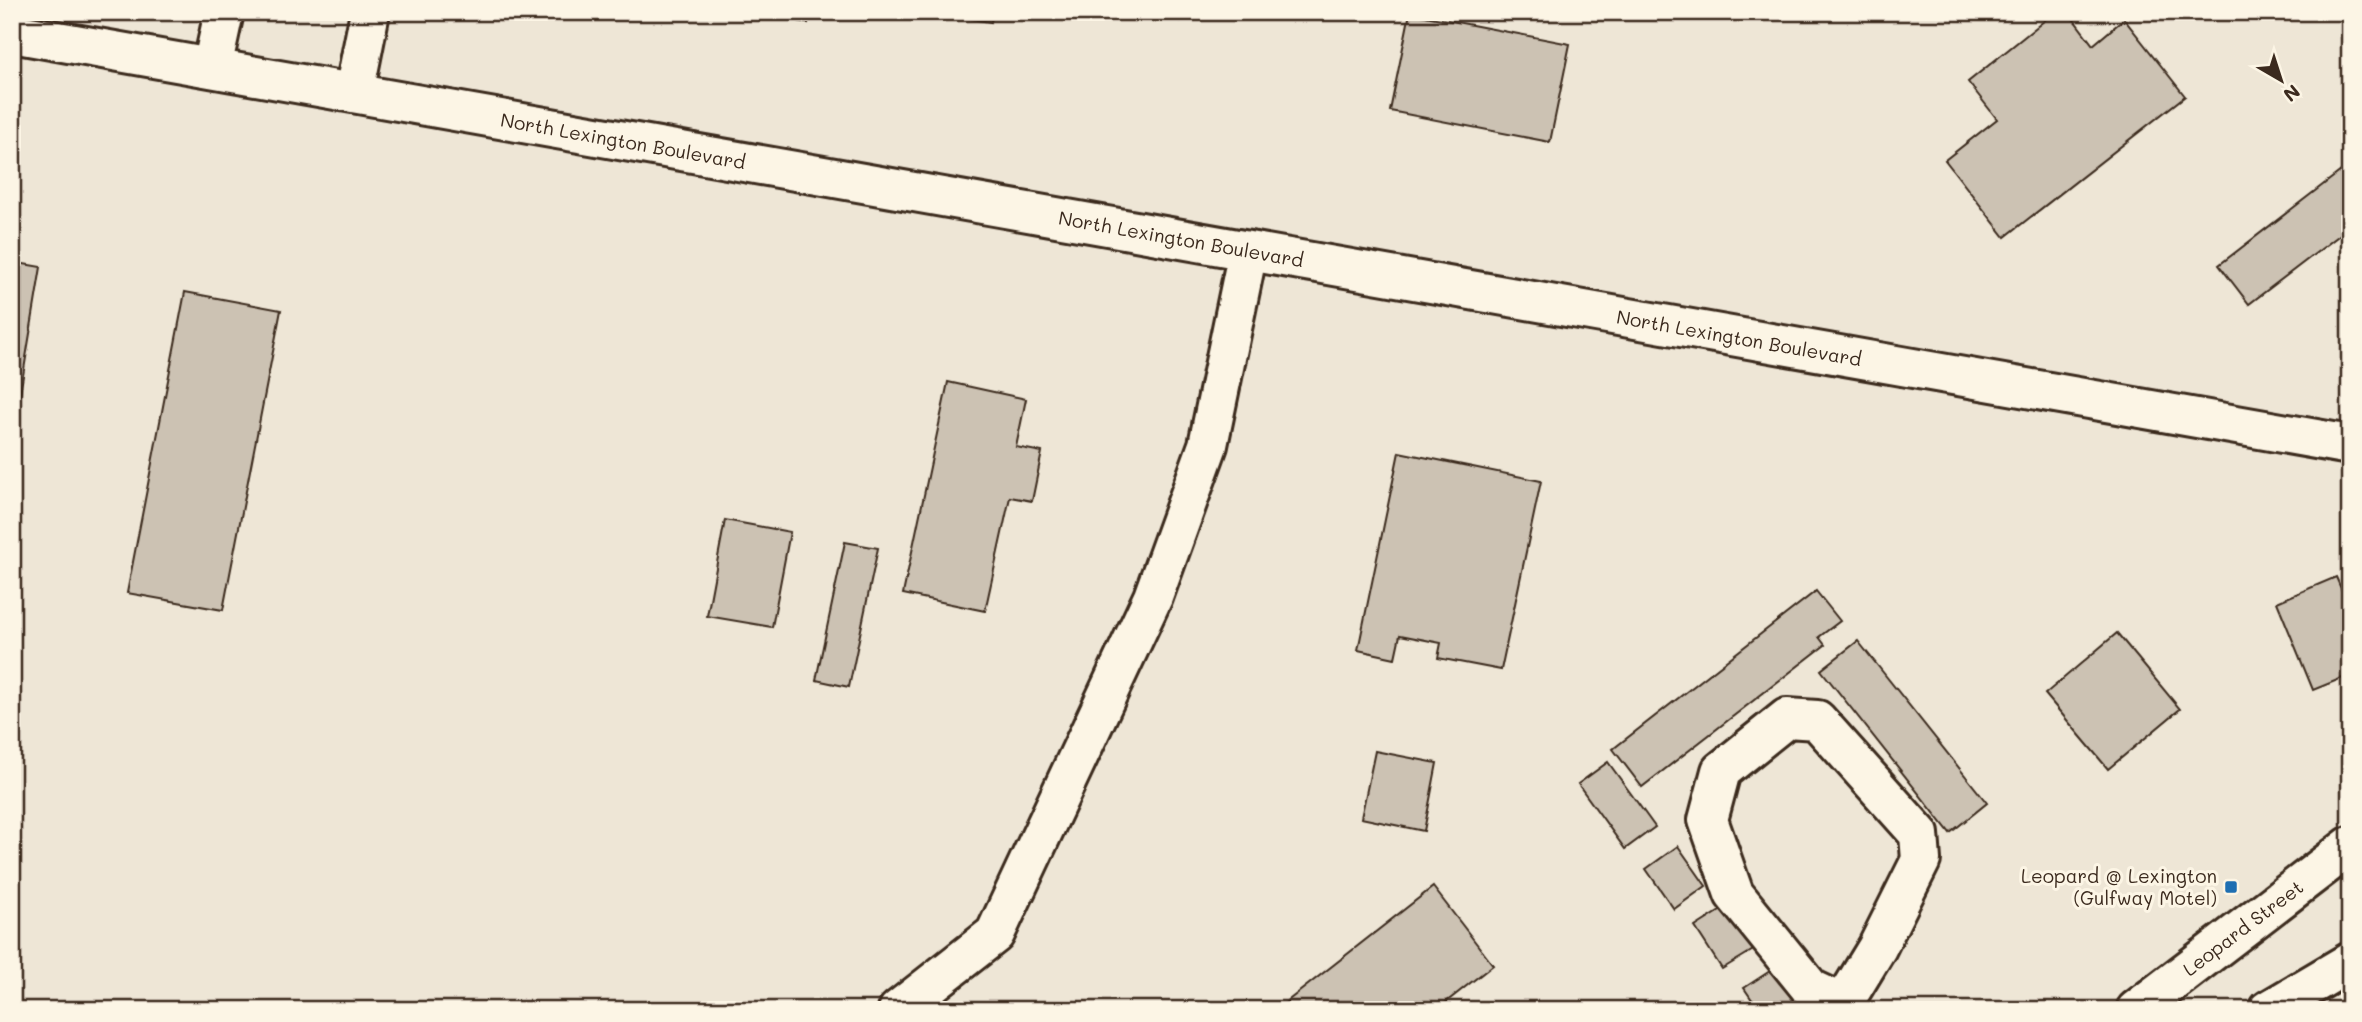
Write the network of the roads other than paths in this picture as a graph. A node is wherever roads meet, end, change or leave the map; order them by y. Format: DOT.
graph roads {
  1 [pos="224,12"];
  2 [pos="370,12"];
  3 [pos="12,33"];
  4 [pos="212,68"];
  5 [pos="354,93"];
  6 [pos="1248,251"];
  7 [pos="2350,445"];
  8 [pos="2350,846"];
  9 [pos="2350,962"];
  10 [pos="1845,1007"];
  11 [pos="898,1010"];
  12 [pos="2136,1010"];
  13 [pos="2269,1010"];
  1 -- 4 [label="street"];
  2 -- 5 [label="street"];
  3 -- 4 [label="street, North Lexington Boulevard"];
  4 -- 5 [label="street, North Lexington Boulevard"];
  5 -- 6 [label="street, North Lexington Boulevard"];
  6 -- 7 [label="street, North Lexington Boulevard"];
  6 -- 11 [label="street"];
  8 -- 12 [label="street, Leopard Street"];
  9 -- 13 [label="street"];
  10 -- 10 [label="street"];
}
